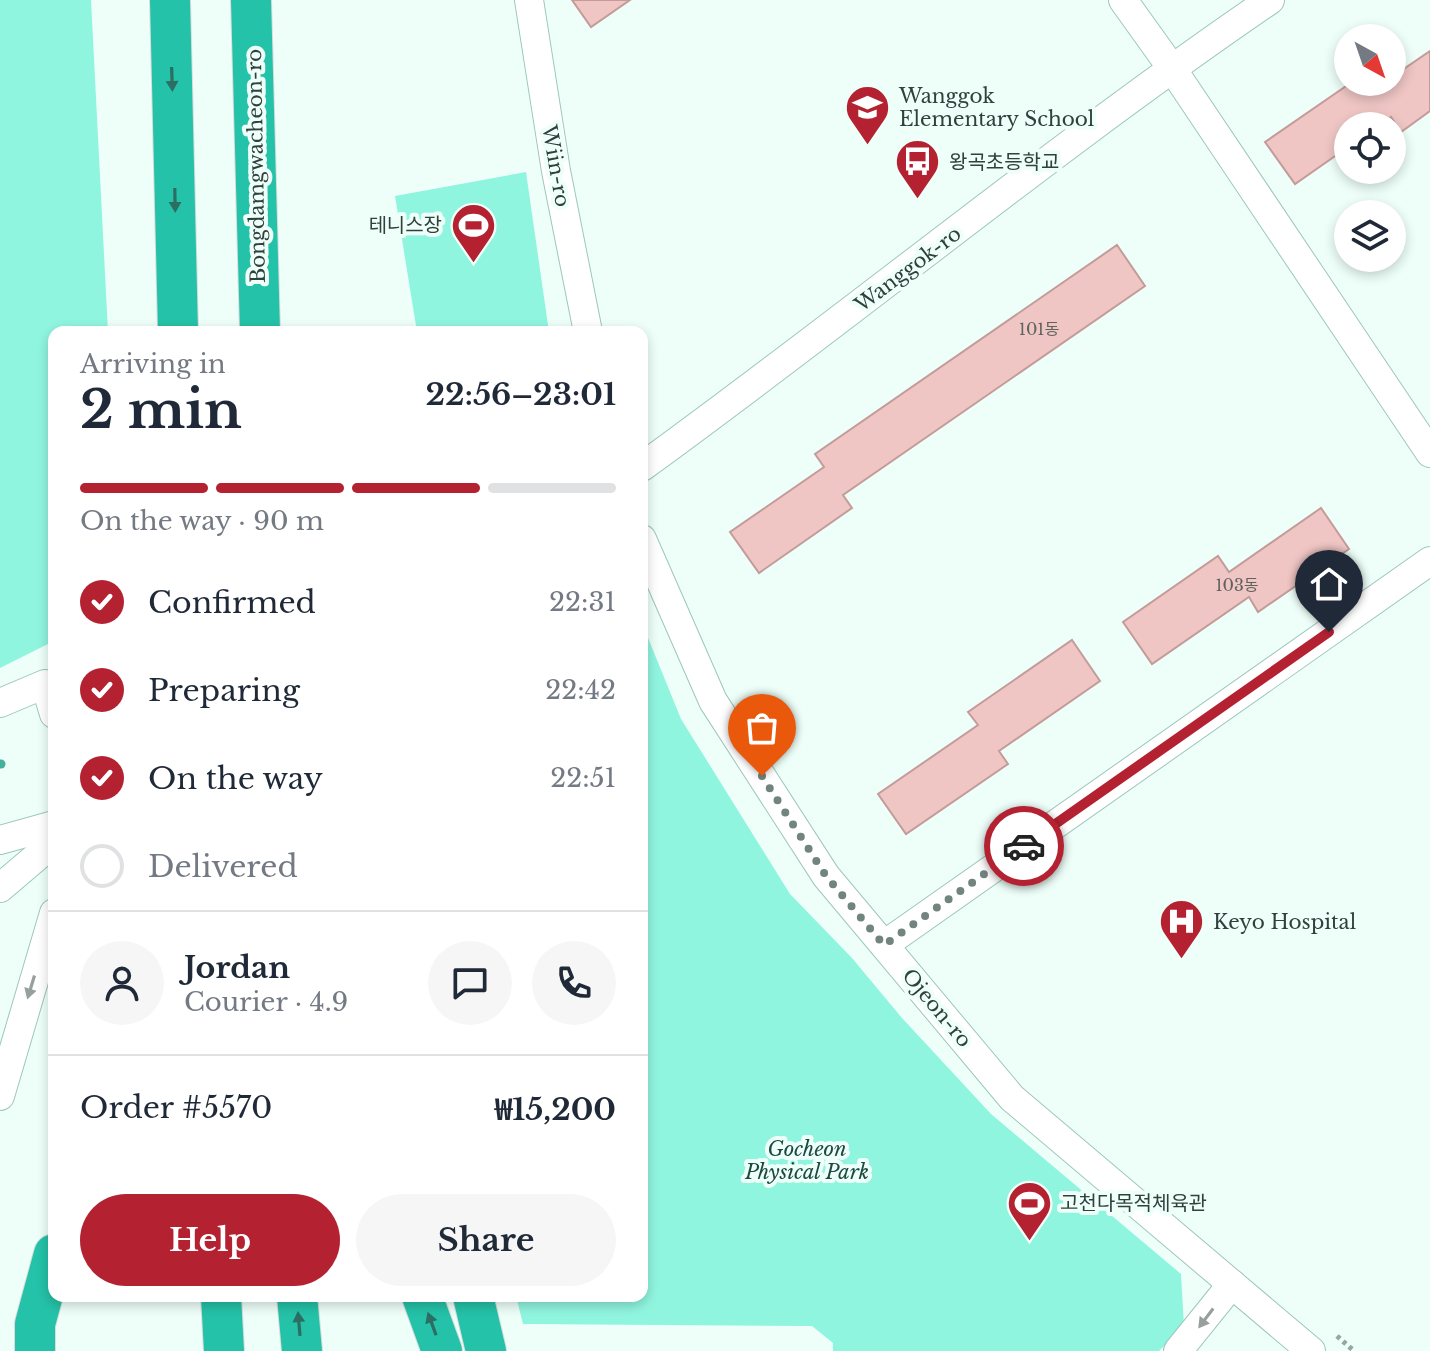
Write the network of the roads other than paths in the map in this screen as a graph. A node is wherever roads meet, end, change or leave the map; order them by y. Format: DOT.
graph roads {
  1 [pos="529,0"];
  2 [pos="1123,0"];
  3 [pos="1270,0"];
  4 [pos="252,6"];
  5 [pos="170,18"];
  6 [pos="1171,67"];
  7 [pos="178,326"];
  8 [pos="260,326"];
  9 [pos="587,326"];
  10 [pos="1430,453"];
  11 [pos="648,463"];
  12 [pos="648,553"];
  13 [pos="1430,561"];
  14 [pos="48,694"];
  15 [pos="0,703"];
  16 [pos="48,827"];
  17 [pos="0,840"];
  18 [pos="48,847"];
  19 [pos="0,888"];
  20 [pos="48,933"];
  21 [pos="884,945"];
  22 [pos="0,1096"];
  23 [pos="48,1278"];
  24 [pos="1232,1284"];
  25 [pos="221,1302"];
  26 [pos="298,1302"];
  27 [pos="424,1302"];
  28 [pos="474,1302"];
  29 [pos="1320,1341"];
  30 [pos="32,1342"];
  31 [pos="224,1351"];
  32 [pos="302,1351"];
  33 [pos="442,1351"];
  34 [pos="486,1351"];
  35 [pos="1178,1351"];
  1 -- 9 [label="street, Wiin-ro"];
  2 -- 6 [label="street"];
  3 -- 6 [label="street, Wanggok-ro"];
  4 -- 8 [label="highway, Bongdamgwacheon-ro"];
  5 -- 7 [label="highway, one-way"];
  6 -- 10 [label="street"];
  6 -- 11 [label="street, Wanggok-ro"];
  12 -- 21 [label="street, Ojeon-ro"];
  13 -- 21 [label="street"];
  14 -- 15 [label="street"];
  16 -- 17 [label="street"];
  18 -- 19 [label="street"];
  20 -- 22 [label="street, one-way"];
  21 -- 24 [label="street, Ojeon-ro"];
  23 -- 30 [label="highway"];
  24 -- 29 [label="street, Ojeon-ro"];
  24 -- 35 [label="street, one-way"];
  25 -- 31 [label="highway"];
  32 -- 26 [label="highway, one-way"];
  33 -- 27 [label="highway, one-way"];
  28 -- 34 [label="highway"];
}
